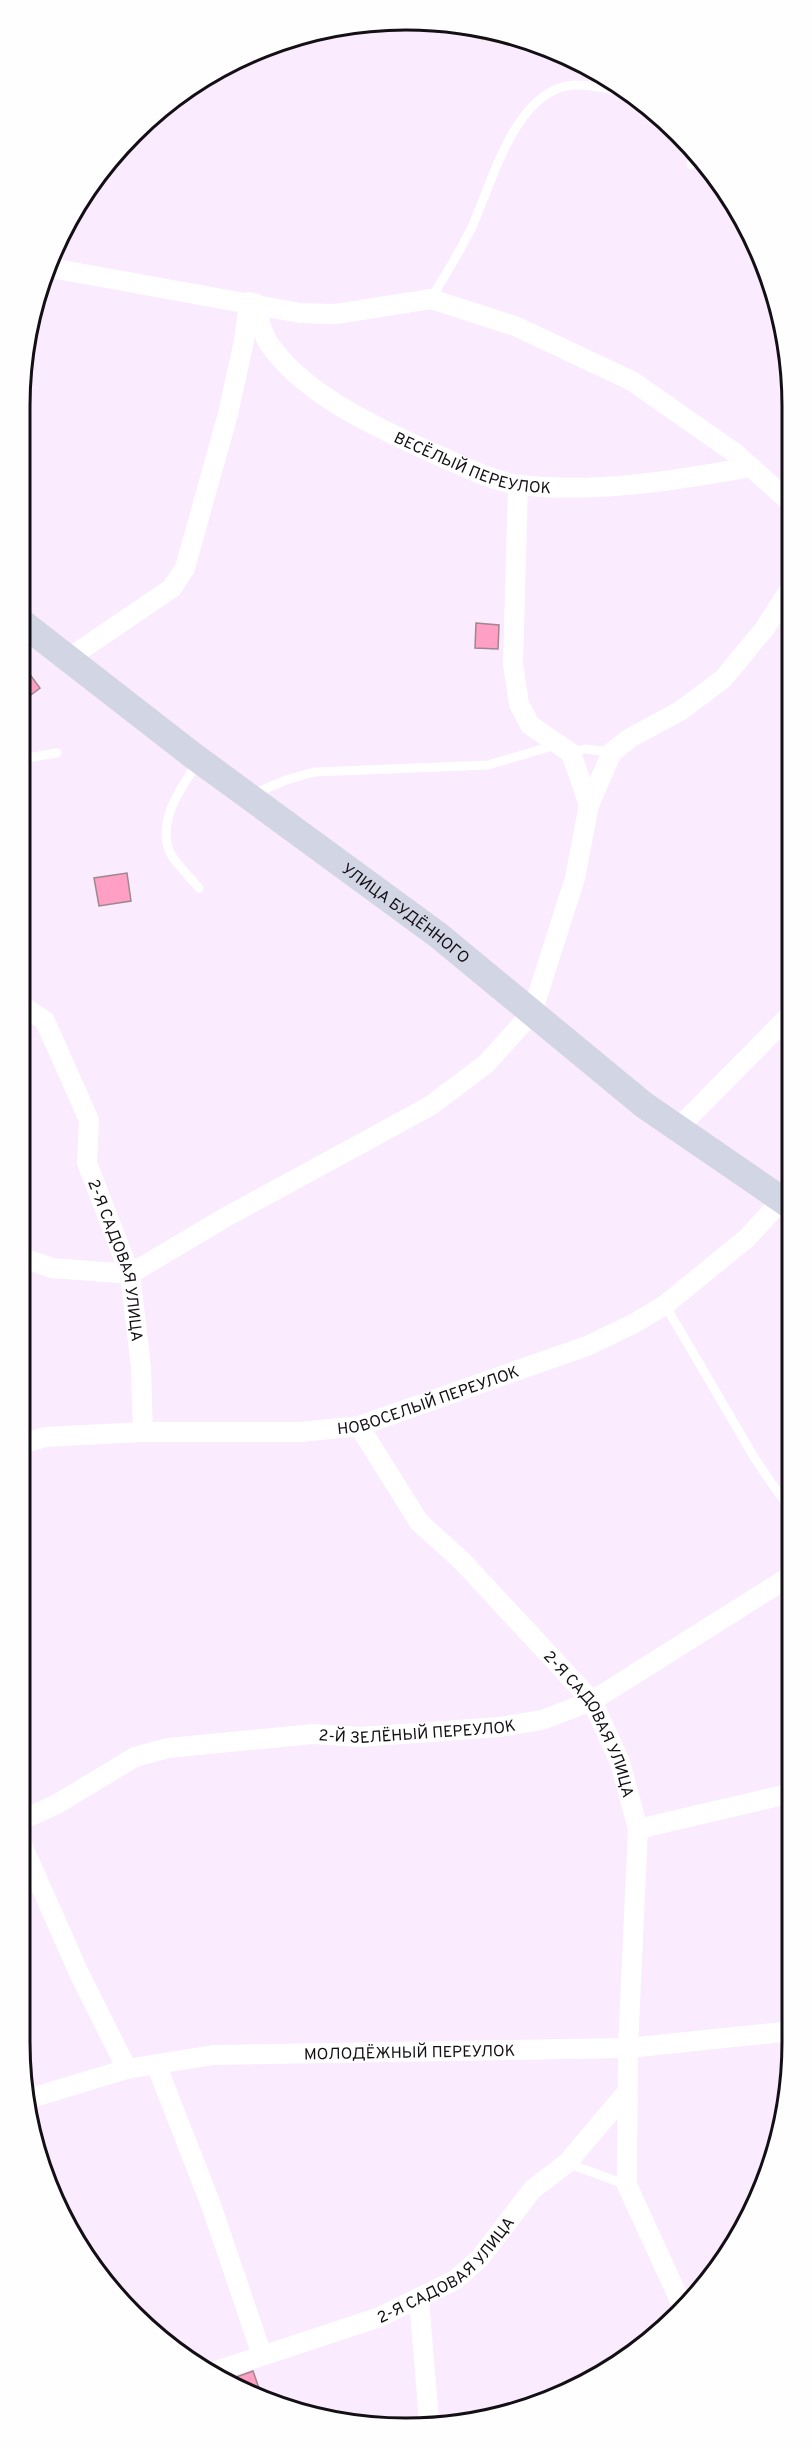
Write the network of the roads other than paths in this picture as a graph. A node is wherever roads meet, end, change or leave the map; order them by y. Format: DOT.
graph roads {
  1 [pos="609,90"];
  2 [pos="692,162"];
  3 [pos="691,165"];
  4 [pos="56,269"];
  5 [pos="431,299"];
  6 [pos="252,303"];
  7 [pos="751,467"];
  8 [pos="518,485"];
  9 [pos="782,496"];
  10 [pos="782,601"];
  11 [pos="30,629"];
  12 [pos="69,658"];
  13 [pos="565,749"];
  14 [pos="57,753"];
  15 [pos="612,753"];
  16 [pos="30,757"];
  17 [pos="199,760"];
  18 [pos="248,796"];
  19 [pos="588,805"];
  20 [pos="199,888"];
  21 [pos="30,1011"];
  22 [pos="532,1013"];
  23 [pos="782,1022"];
  24 [pos="679,1127"];
  25 [pos="782,1200"];
  26 [pos="782,1207"];
  27 [pos="30,1260"];
  28 [pos="130,1274"];
  29 [pos="665,1305"];
  30 [pos="359,1426"];
  31 [pos="143,1432"];
  32 [pos="30,1442"];
  33 [pos="782,1498"];
  34 [pos="782,1581"];
  35 [pos="592,1701"];
  36 [pos="782,1795"];
  37 [pos="30,1816"];
  38 [pos="638,1829"];
  39 [pos="30,1863"];
  40 [pos="782,2032"];
  41 [pos="628,2048"];
  42 [pos="156,2064"];
  43 [pos="127,2069"];
  44 [pos="627,2092"];
  45 [pos="34,2097"];
  46 [pos="567,2163"];
  47 [pos="627,2185"];
  48 [pos="419,2300"];
  49 [pos="680,2300"];
  50 [pos="262,2355"];
  51 [pos="221,2369"];
  52 [pos="429,2417"];
  1 -- 5 [label="lane"];
  2 -- 3 [label="lane"];
  4 -- 6 [label="street"];
  5 -- 6 [label="street"];
  5 -- 7 [label="street"];
  6 -- 8 [label="street, ВЕСЁЛЫЙ ПЕРЕУЛОК"];
  6 -- 12 [label="street"];
  7 -- 8 [label="street, ВЕСЁЛЫЙ ПЕРЕУЛОК"];
  7 -- 9 [label="street"];
  8 -- 13 [label="street"];
  10 -- 15 [label="street"];
  11 -- 12 [label="main road, УЛИЦА БУДЁННОГО"];
  12 -- 17 [label="main road, УЛИЦА БУДЁННОГО"];
  13 -- 15 [label="lane"];
  13 -- 18 [label="lane"];
  13 -- 19 [label="street"];
  14 -- 16 [label="lane"];
  15 -- 19 [label="street"];
  17 -- 18 [label="main road, УЛИЦА БУДЁННОГО"];
  17 -- 20 [label="lane"];
  18 -- 22 [label="main road, УЛИЦА БУДЁННОГО"];
  19 -- 22 [label="street"];
  21 -- 28 [label="street, 2-Я САДОВАЯ УЛИЦА"];
  22 -- 24 [label="main road, УЛИЦА БУДЁННОГО"];
  22 -- 28 [label="street"];
  23 -- 24 [label="street"];
  24 -- 25 [label="main road, УЛИЦА БУДЁННОГО"];
  26 -- 29 [label="street, НОВОСЕЛЫЙ ПЕРЕУЛОК"];
  27 -- 28 [label="street"];
  28 -- 31 [label="street, 2-Я САДОВАЯ УЛИЦА"];
  29 -- 30 [label="street, НОВОСЕЛЫЙ ПЕРЕУЛОК"];
  29 -- 33 [label="lane"];
  30 -- 31 [label="street, НОВОСЕЛЫЙ ПЕРЕУЛОК"];
  30 -- 35 [label="street, 2-Я САДОВАЯ УЛИЦА"];
  31 -- 32 [label="street, НОВОСЕЛЫЙ ПЕРЕУЛОК"];
  34 -- 35 [label="street, 2-Й ЗЕЛЁНЫЙ ПЕРЕУЛОК"];
  35 -- 37 [label="street, 2-Й ЗЕЛЁНЫЙ ПЕРЕУЛОК"];
  35 -- 38 [label="street, 2-Я САДОВАЯ УЛИЦА"];
  36 -- 38 [label="street"];
  38 -- 41 [label="street, 2-Я САДОВАЯ УЛИЦА"];
  39 -- 43 [label="street"];
  40 -- 41 [label="street, МОЛОДЁЖНЫЙ ПЕРЕУЛОК"];
  41 -- 42 [label="street, МОЛОДЁЖНЫЙ ПЕРЕУЛОК"];
  41 -- 44 [label="street, 2-Я САДОВАЯ УЛИЦА"];
  42 -- 43 [label="street, МОЛОДЁЖНЫЙ ПЕРЕУЛОК"];
  42 -- 50 [label="street"];
  43 -- 45 [label="street, МОЛОДЁЖНЫЙ ПЕРЕУЛОК"];
  44 -- 46 [label="street, 2-Я САДОВАЯ УЛИЦА"];
  44 -- 47 [label="street, 2-Я САДОВАЯ УЛИЦА"];
  46 -- 47 [label="lane"];
  46 -- 48 [label="street, 2-Я САДОВАЯ УЛИЦА"];
  47 -- 49 [label="street, 2-Я САДОВАЯ УЛИЦА"];
  48 -- 50 [label="street, 2-Я САДОВАЯ УЛИЦА"];
  48 -- 52 [label="street"];
  50 -- 51 [label="street, 2-Я САДОВАЯ УЛИЦА"];
}
